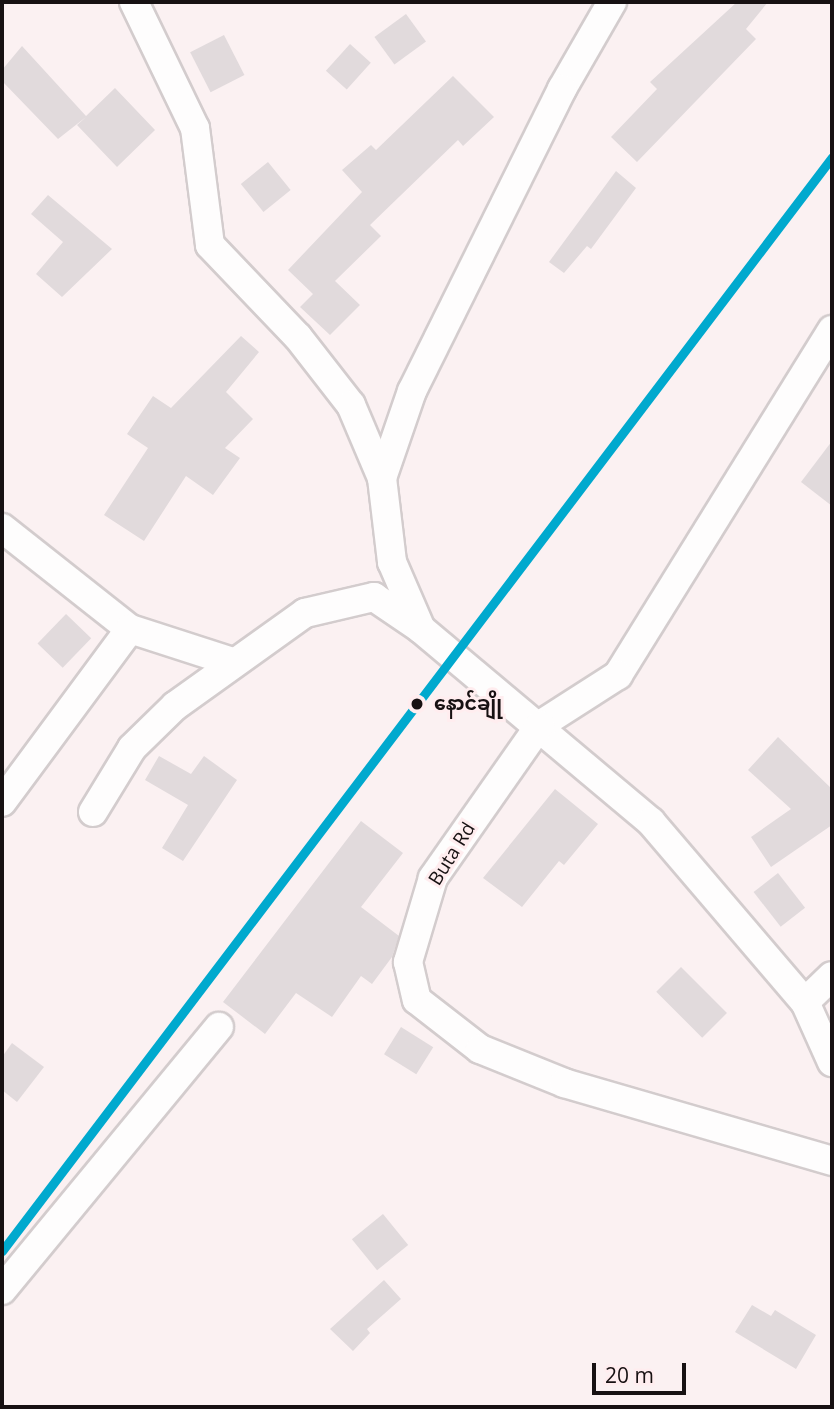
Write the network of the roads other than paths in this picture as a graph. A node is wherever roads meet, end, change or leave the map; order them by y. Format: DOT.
graph roads {
  1 [pos="134,2"];
  2 [pos="612,2"];
  3 [pos="832,330"];
  4 [pos="382,478"];
  5 [pos="2,528"];
  6 [pos="130,629"];
  7 [pos="421,629"];
  8 [pos="232,662"];
  9 [pos="540,725"];
  10 [pos="2,802"];
  11 [pos="93,812"];
  12 [pos="832,976"];
  13 [pos="805,1002"];
  14 [pos="219,1027"];
  15 [pos="832,1062"];
  16 [pos="832,1161"];
  17 [pos="2,1290"];
  1 -- 4 [label="street"];
  2 -- 4 [label="street"];
  3 -- 9 [label="street"];
  4 -- 7 [label="street"];
  5 -- 6 [label="street"];
  6 -- 8 [label="street"];
  6 -- 10 [label="street"];
  7 -- 8 [label="street"];
  7 -- 9 [label="street"];
  8 -- 11 [label="street"];
  9 -- 13 [label="street"];
  9 -- 16 [label="street, Buta Rd"];
  12 -- 13 [label="street"];
  13 -- 15 [label="street"];
  14 -- 17 [label="street"];
}
